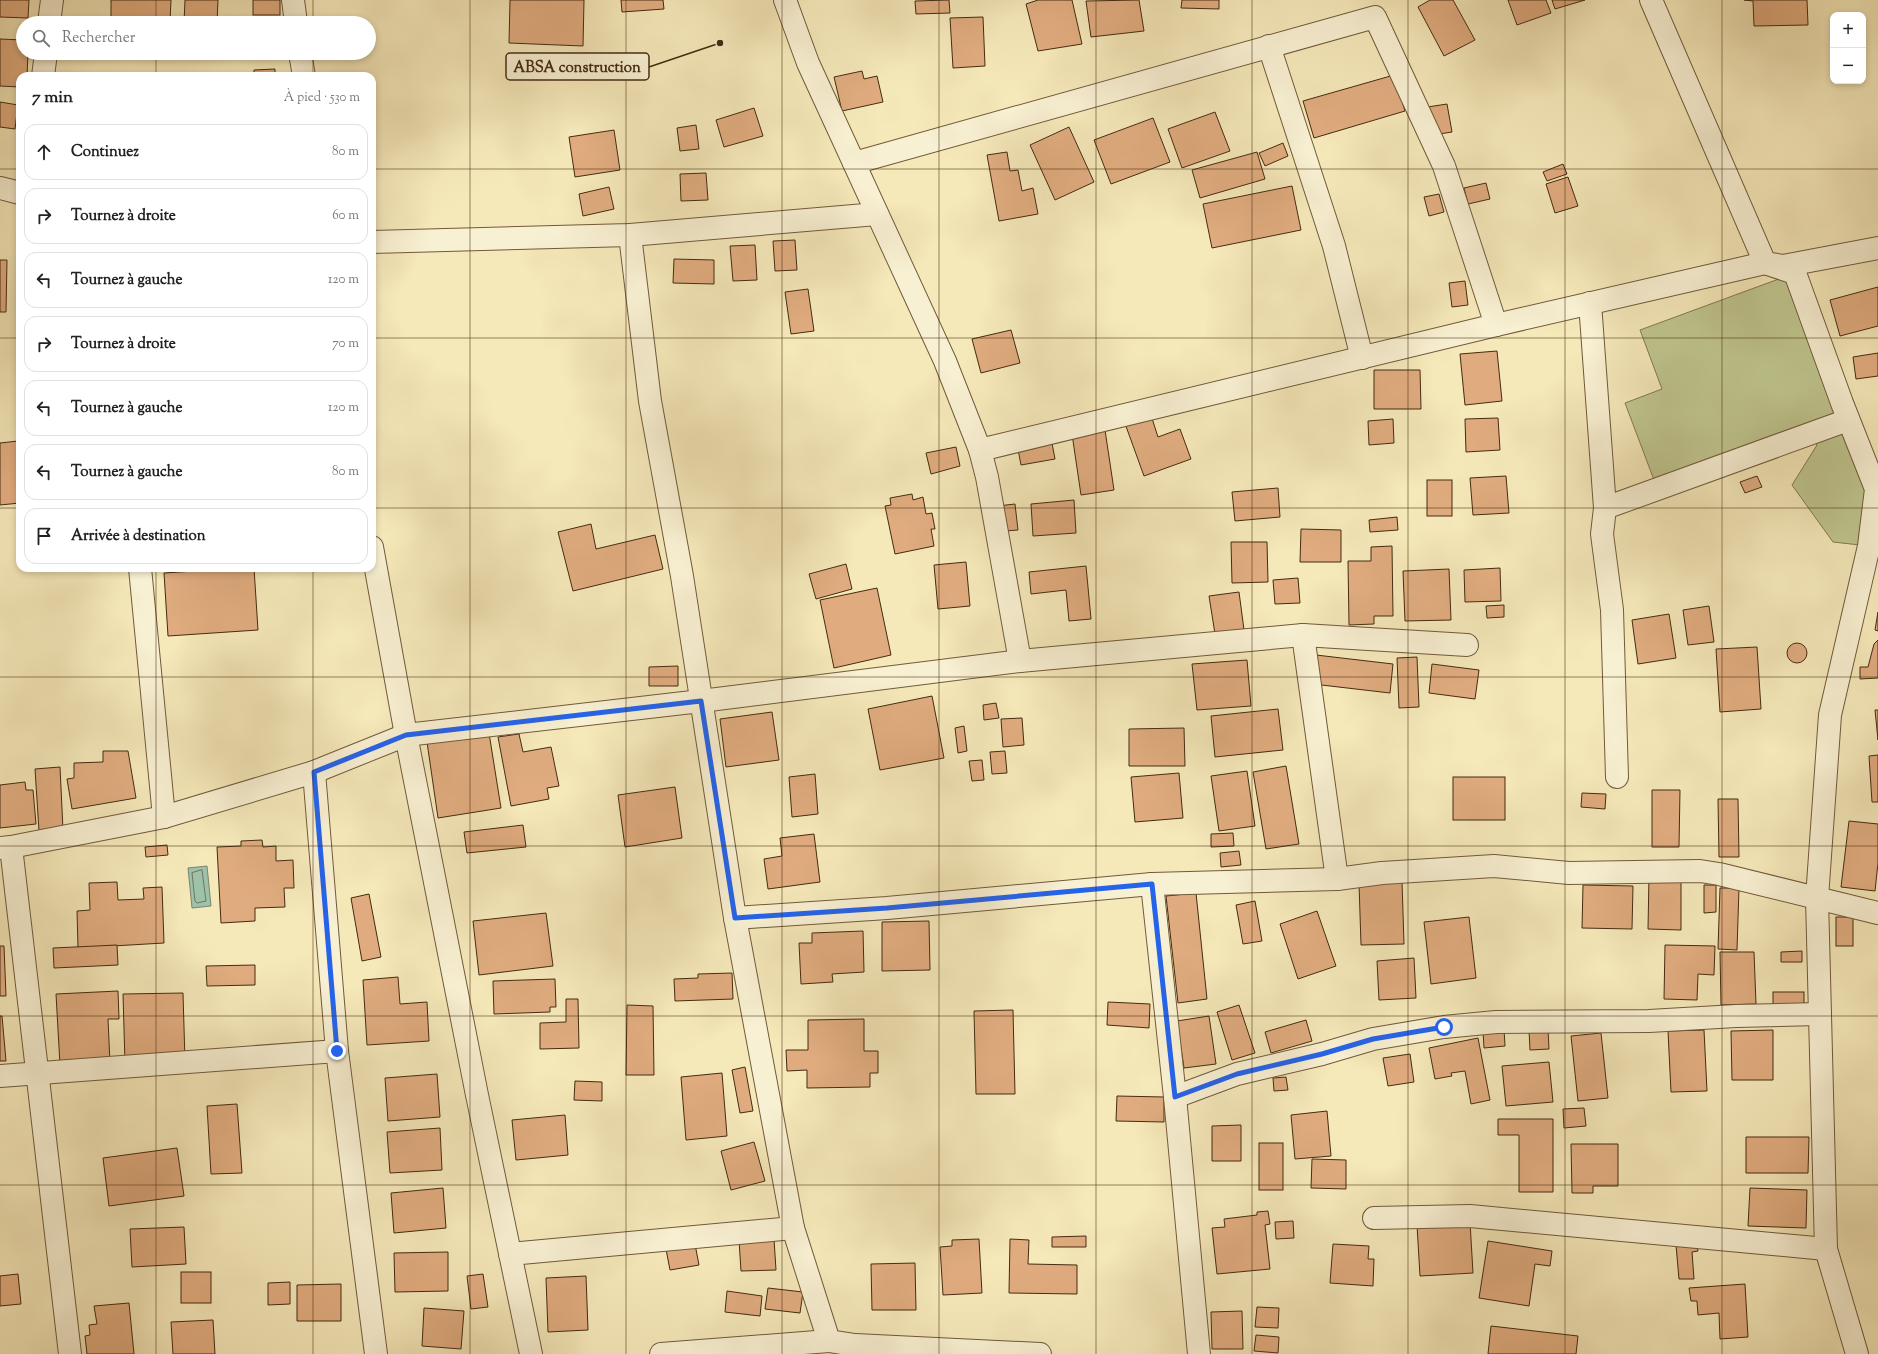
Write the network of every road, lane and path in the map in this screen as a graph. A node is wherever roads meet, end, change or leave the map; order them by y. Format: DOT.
graph roads {
  1 [pos="52,0"];
  2 [pos="293,0"];
  3 [pos="785,0"];
  4 [pos="1651,0"];
  5 [pos="50,16"];
  6 [pos="295,16"];
  7 [pos="1269,46"];
  8 [pos="45,60"];
  9 [pos="301,60"];
  10 [pos="44,72"];
  11 [pos="303,72"];
  12 [pos="854,163"];
  13 [pos="0,188"];
  14 [pos="16,192"];
  15 [pos="877,214"];
  16 [pos="630,235"];
  17 [pos="376,242"];
  18 [pos="1878,248"];
  19 [pos="1764,263"];
  20 [pos="1590,303"];
  21 [pos="1496,325"];
  22 [pos="1362,358"];
  23 [pos="1848,420"];
  24 [pos="980,450"];
  25 [pos="1877,491"];
  26 [pos="1605,508"];
  27 [pos="376,569"];
  28 [pos="140,572"];
  29 [pos="1303,635"];
  30 [pos="1467,645"];
  31 [pos="1020,661"];
  32 [pos="701,701"];
  33 [pos="406,735"];
  34 [pos="314,772"];
  35 [pos="1617,777"];
  36 [pos="164,816"];
  37 [pos="6,848"];
  38 [pos="1337,879"];
  39 [pos="1152,884"];
  40 [pos="1817,898"];
  41 [pos="1878,913"];
  42 [pos="735,918"];
  43 [pos="1820,1014"];
  44 [pos="337,1051"];
  45 [pos="38,1074"];
  46 [pos="0,1076"];
  47 [pos="1175,1097"];
  48 [pos="1374,1218"];
  49 [pos="794,1228"];
  50 [pos="1826,1249"];
  51 [pos="510,1254"];
  52 [pos="829,1341"];
  53 [pos="860,1349"];
  54 [pos="70,1354"];
  55 [pos="376,1354"];
  56 [pos="531,1354"];
  57 [pos="661,1354"];
  58 [pos="1040,1354"];
  59 [pos="1199,1354"];
  60 [pos="1857,1354"];
  1 -- 5 [label="street"];
  2 -- 6 [label="street"];
  3 -- 12 [label="street"];
  4 -- 19 [label="street"];
  7 -- 12 [label="street"];
  7 -- 21 [label="street"];
  7 -- 22 [label="street"];
  8 -- 10 [label="street"];
  9 -- 11 [label="street"];
  12 -- 15 [label="street"];
  13 -- 14 [label="street"];
  15 -- 16 [label="street"];
  15 -- 24 [label="street"];
  16 -- 17 [label="street"];
  16 -- 32 [label="street"];
  18 -- 19 [label="street"];
  19 -- 20 [label="street"];
  19 -- 23 [label="street"];
  20 -- 21 [label="street"];
  20 -- 26 [label="street"];
  21 -- 22 [label="street"];
  22 -- 24 [label="street"];
  23 -- 25 [label="street"];
  23 -- 26 [label="street"];
  24 -- 31 [label="street"];
  25 -- 40 [label="street"];
  26 -- 35 [label="street"];
  27 -- 33 [label="street"];
  28 -- 36 [label="street"];
  29 -- 30 [label="street"];
  29 -- 31 [label="street"];
  29 -- 38 [label="street"];
  31 -- 32 [label="street"];
  32 -- 33 [label="street"];
  32 -- 42 [label="street"];
  33 -- 34 [label="street"];
  33 -- 51 [label="street"];
  34 -- 36 [label="street"];
  34 -- 44 [label="street"];
  36 -- 37 [label="street"];
  37 -- 45 [label="street"];
  38 -- 39 [label="street"];
  38 -- 40 [label="street"];
  39 -- 42 [label="street"];
  39 -- 47 [label="street"];
  40 -- 41 [label="street"];
  40 -- 43 [label="street"];
  42 -- 49 [label="street"];
  43 -- 47 [label="street"];
  43 -- 50 [label="street"];
  44 -- 45 [label="street"];
  44 -- 55 [label="street"];
  45 -- 46 [label="street"];
  45 -- 54 [label="street"];
  47 -- 59 [label="street"];
  48 -- 50 [label="street"];
  49 -- 51 [label="street"];
  49 -- 52 [label="street"];
  50 -- 60 [label="street"];
  51 -- 56 [label="street"];
  52 -- 53 [label="street"];
  52 -- 57 [label="street"];
  53 -- 58 [label="street"];
}
